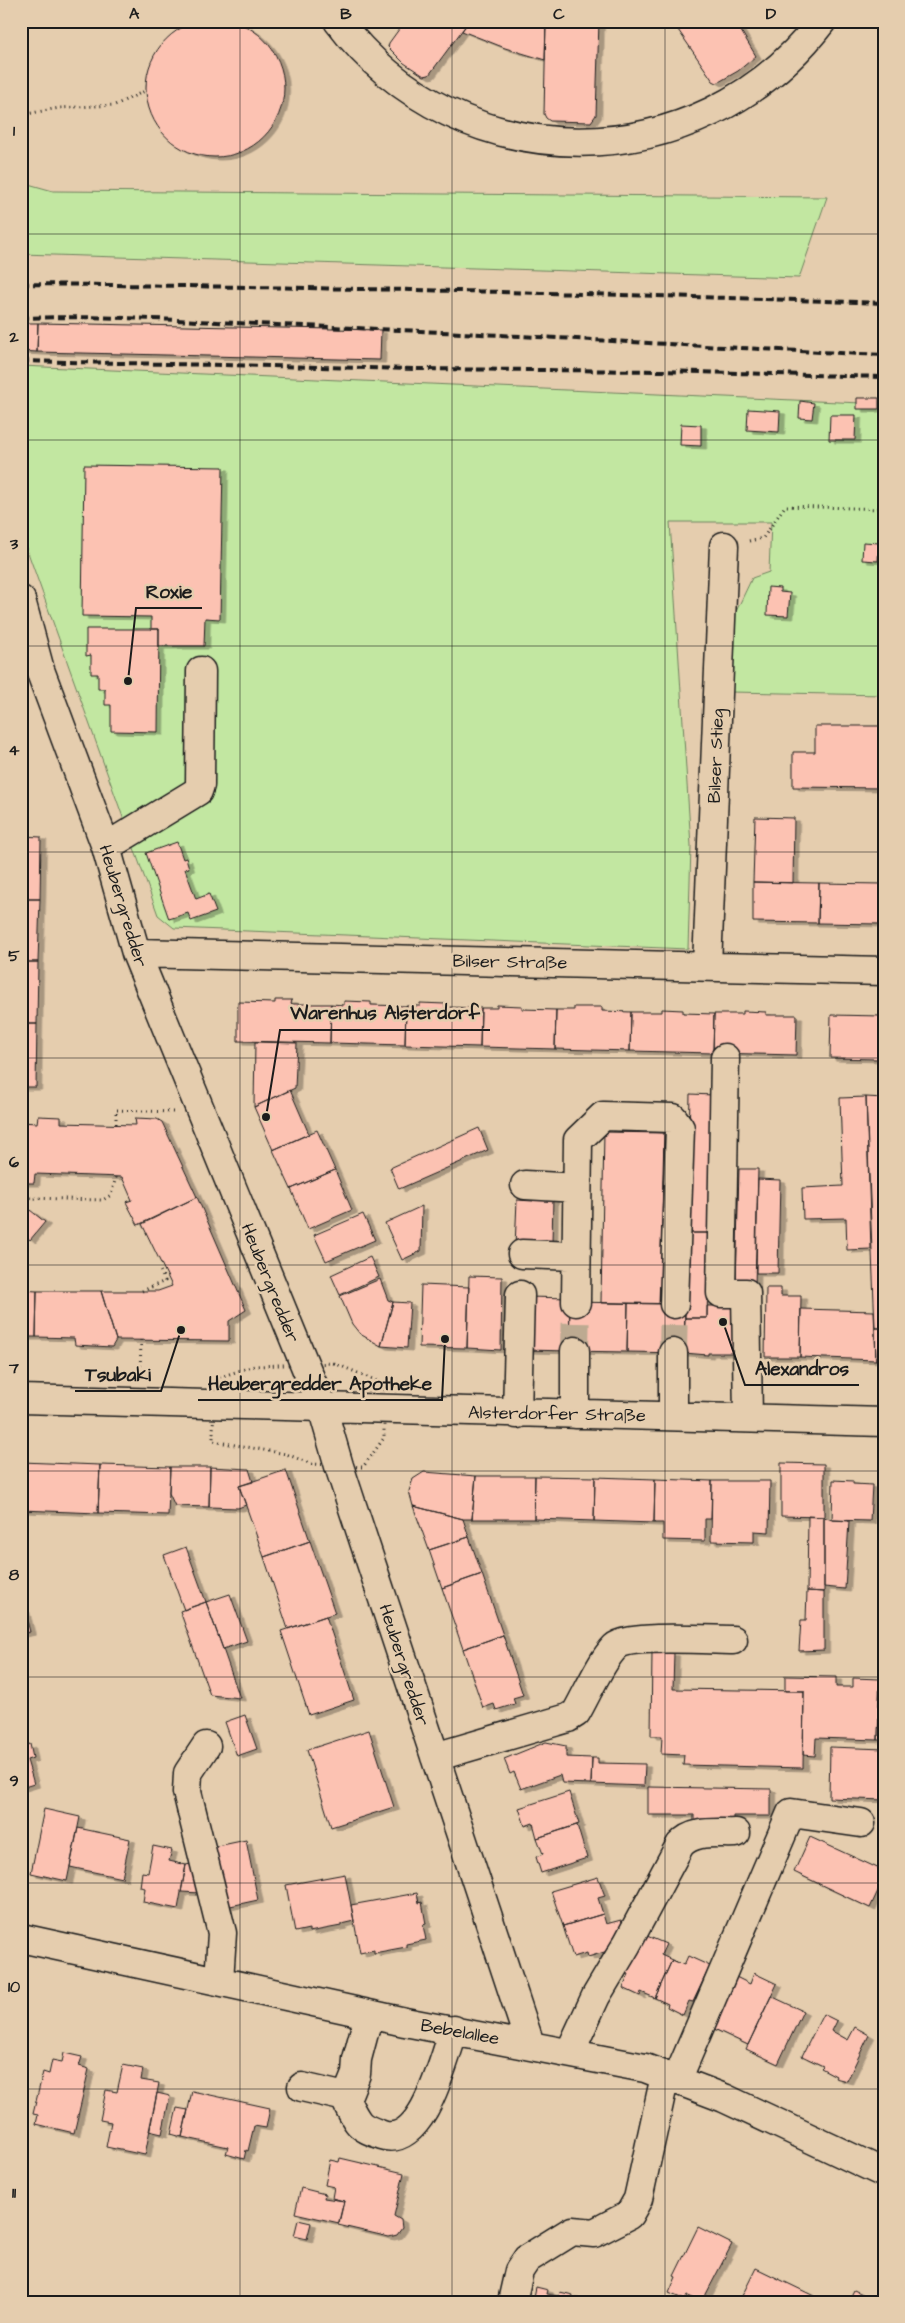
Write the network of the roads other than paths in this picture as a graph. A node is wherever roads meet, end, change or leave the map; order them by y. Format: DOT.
graph roads {
  1 [pos="338,21"];
  2 [pos="822,21"];
  3 [pos="724,546"];
  4 [pos="21,600"];
  5 [pos="31,662"];
  6 [pos="201,671"];
  7 [pos="106,847"];
  8 [pos="136,953"];
  9 [pos="707,966"];
  10 [pos="884,971"];
  11 [pos="725,1058"];
  12 [pos="526,1185"];
  13 [pos="577,1188"];
  14 [pos="522,1254"];
  15 [pos="576,1256"];
  16 [pos="520,1295"];
  17 [pos="576,1302"];
  18 [pos="674,1304"];
  19 [pos="575,1351"];
  20 [pos="673,1353"];
  21 [pos="21,1399"];
  22 [pos="322,1407"];
  23 [pos="517,1414"];
  24 [pos="575,1414"];
  25 [pos="673,1416"];
  26 [pos="748,1418"];
  27 [pos="884,1422"];
  28 [pos="733,1640"];
  29 [pos="206,1746"];
  30 [pos="435,1758"];
  31 [pos="861,1824"];
  32 [pos="736,1833"];
  33 [pos="21,1938"];
  34 [pos="219,1981"];
  35 [pos="369,2014"];
  36 [pos="454,2030"];
  37 [pos="530,2044"];
  38 [pos="570,2052"];
  39 [pos="671,2078"];
  40 [pos="302,2087"];
  41 [pos="344,2095"];
  42 [pos="884,2173"];
  43 [pos="512,2302"];
  1 -- 2 [label="street"];
  3 -- 9 [label="street, Bilser Stieg"];
  4 -- 5 [label="street, Heubergredder"];
  5 -- 7 [label="street, Heubergredder"];
  6 -- 7 [label="street"];
  7 -- 8 [label="street, Heubergredder"];
  8 -- 9 [label="street, Bilser Straße"];
  8 -- 22 [label="street, Heubergredder"];
  9 -- 10 [label="street, Bilser Straße"];
  11 -- 26 [label="street"];
  12 -- 13 [label="street"];
  13 -- 15 [label="street"];
  13 -- 18 [label="street"];
  14 -- 15 [label="street"];
  15 -- 17 [label="street"];
  16 -- 23 [label="street"];
  19 -- 24 [label="street"];
  20 -- 25 [label="street"];
  21 -- 22 [label="street, Alsterdorfer Straße"];
  22 -- 23 [label="street, Alsterdorfer Straße"];
  22 -- 30 [label="street, Heubergredder"];
  23 -- 24 [label="street, Alsterdorfer Straße"];
  24 -- 25 [label="street, Alsterdorfer Straße"];
  25 -- 26 [label="street, Alsterdorfer Straße"];
  26 -- 27 [label="street, Alsterdorfer Straße"];
  28 -- 30 [label="street"];
  29 -- 34 [label="street"];
  30 -- 37 [label="street, Heubergredder"];
  31 -- 39 [label="street"];
  32 -- 38 [label="street"];
  33 -- 34 [label="street, Bebelallee"];
  34 -- 35 [label="street, Bebelallee"];
  35 -- 36 [label="street, Bebelallee"];
  35 -- 41 [label="street"];
  36 -- 37 [label="street, Bebelallee"];
  36 -- 41 [label="street"];
  37 -- 38 [label="street, Bebelallee"];
  38 -- 39 [label="street, Bebelallee"];
  39 -- 42 [label="street, Bebelallee"];
  39 -- 43 [label="street"];
  40 -- 41 [label="street"];
}
